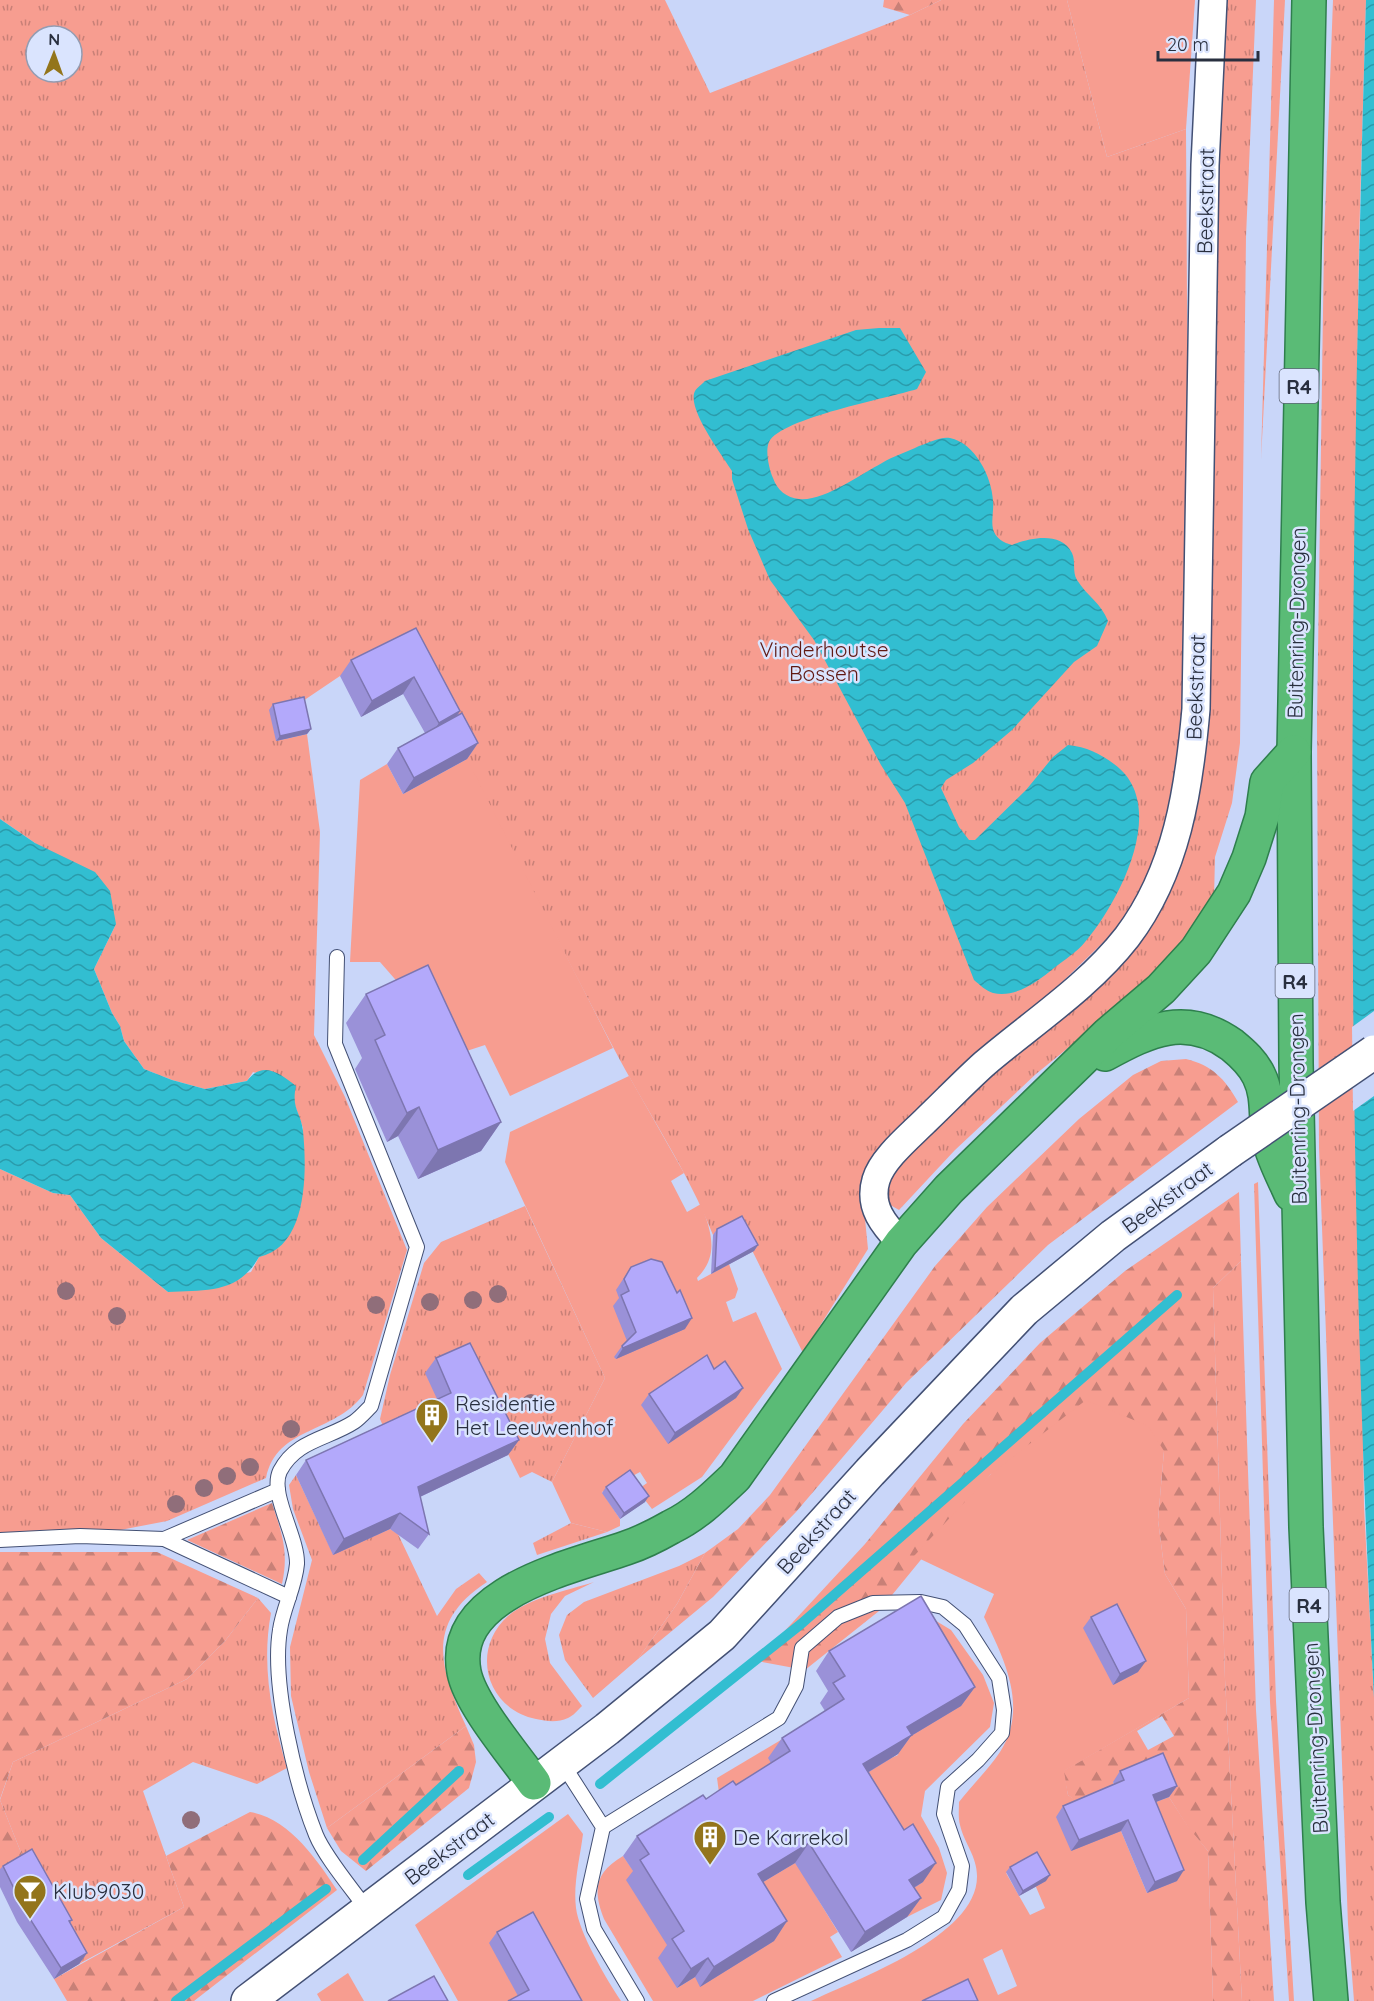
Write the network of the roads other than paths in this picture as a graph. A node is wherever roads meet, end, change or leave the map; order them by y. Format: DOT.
graph roads {
  1 [pos="1213,0"];
  2 [pos="1309,0"];
  3 [pos="1294,752"];
  4 [pos="337,957"];
  5 [pos="1374,1052"];
  6 [pos="1068,1075"];
  7 [pos="1298,1209"];
  8 [pos="901,1243"];
  9 [pos="278,1490"];
  10 [pos="164,1539"];
  11 [pos="0,1540"];
  12 [pos="289,1597"];
  13 [pos="562,1763"];
  14 [pos="534,1784"];
  15 [pos="603,1827"];
  16 [pos="368,1911"];
  17 [pos="248,2001"];
  18 [pos="637,2001"];
  19 [pos="774,2001"];
  20 [pos="1330,2001"];
  1 -- 8 [label="street, Beekstraat"];
  2 -- 3 [label="highway, Buitenring-Drongen / R4"];
  3 -- 6 [label="highway"];
  3 -- 7 [label="highway, Buitenring-Drongen / R4"];
  4 -- 9 [label="lane"];
  5 -- 13 [label="street, Beekstraat, bridge"];
  6 -- 7 [label="highway"];
  6 -- 8 [label="highway"];
  7 -- 20 [label="highway, Buitenring-Drongen / R4"];
  8 -- 14 [label="highway"];
  9 -- 10 [label="lane"];
  9 -- 12 [label="lane"];
  10 -- 11 [label="lane"];
  10 -- 12 [label="lane"];
  12 -- 16 [label="lane"];
  13 -- 14 [label="street, Beekstraat"];
  13 -- 15 [label="lane"];
  14 -- 16 [label="street, Beekstraat"];
  15 -- 18 [label="lane"];
  15 -- 19 [label="lane"];
  16 -- 17 [label="street, Beekstraat"];
}
